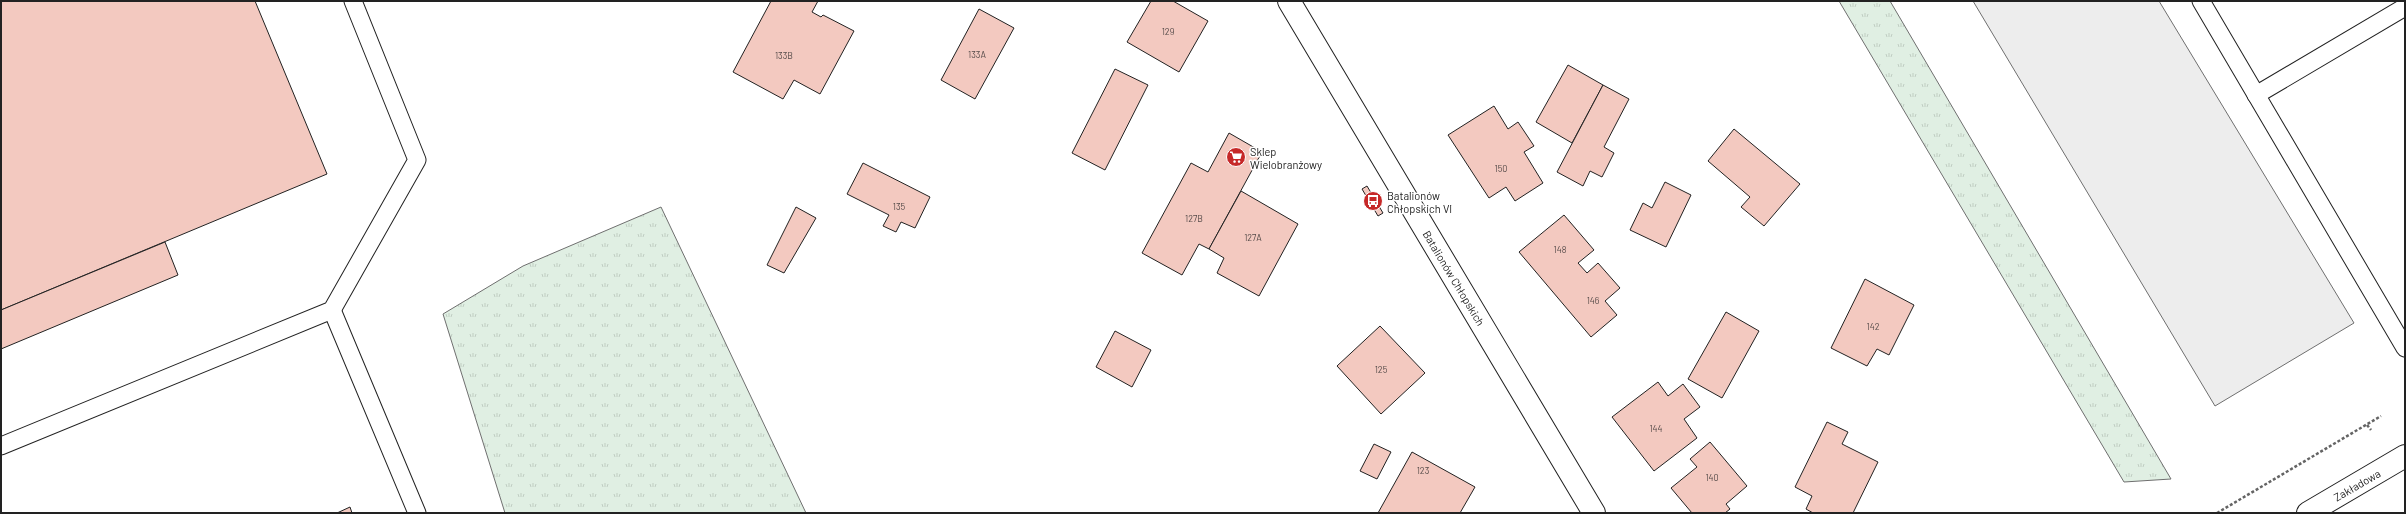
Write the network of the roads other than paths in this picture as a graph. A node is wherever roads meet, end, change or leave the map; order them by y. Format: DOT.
graph roads {
  1 [pos="353,1"];
  2 [pos="1289,1"];
  3 [pos="2201,1"];
  4 [pos="2405,7"];
  5 [pos="2256,95"];
  6 [pos="332,310"];
  7 [pos="2405,348"];
  8 [pos="1,446"];
  9 [pos="2405,456"];
  10 [pos="417,513"];
  11 [pos="1594,513"];
  12 [pos="2308,513"];
  1 -- 6 [label="lane"];
  2 -- 11 [label="street, Batalionów Chłopskich"];
  3 -- 5 [label="lane"];
  4 -- 5 [label="lane"];
  5 -- 7 [label="lane"];
  6 -- 8 [label="lane"];
  6 -- 10 [label="lane"];
  9 -- 12 [label="street, Zakładowa"];
}
